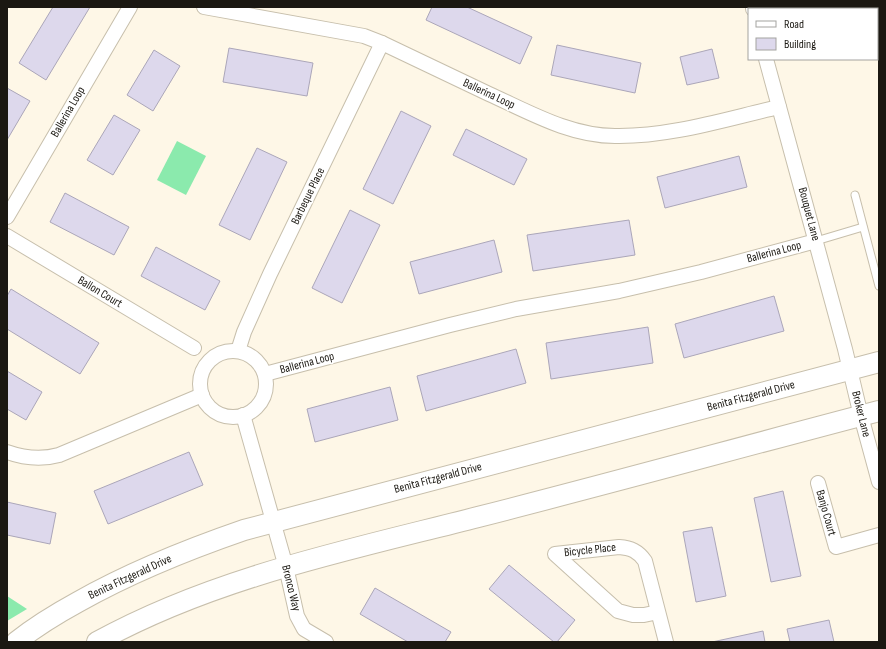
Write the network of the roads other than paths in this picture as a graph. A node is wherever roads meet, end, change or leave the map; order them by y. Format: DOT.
graph roads {
  1 [pos="130,7"];
  2 [pos="204,7"];
  3 [pos="382,43"];
  4 [pos="766,60"];
  5 [pos="779,107"];
  6 [pos="855,195"];
  7 [pos="7,217"];
  8 [pos="863,227"];
  9 [pos="7,236"];
  10 [pos="816,241"];
  11 [pos="879,286"];
  12 [pos="194,348"];
  13 [pos="238,352"];
  14 [pos="879,362"];
  15 [pos="850,370"];
  16 [pos="265,374"];
  17 [pos="202,395"];
  18 [pos="870,413"];
  19 [pos="243,416"];
  20 [pos="7,452"];
  21 [pos="879,482"];
  22 [pos="818,483"];
  23 [pos="273,522"];
  24 [pos="879,535"];
  25 [pos="286,566"];
  26 [pos="658,612"];
  27 [pos="16,642"];
  28 [pos="97,642"];
  29 [pos="326,642"];
  30 [pos="666,642"];
  1 -- 7 [label="street, Ballerina Loop"];
  2 -- 3 [label="street, Ballerina Loop"];
  3 -- 5 [label="street, Ballerina Loop"];
  3 -- 13 [label="street, Barbeque Place"];
  4 -- 5 [label="street, Bouquet Lane"];
  5 -- 10 [label="street, Bouquet Lane"];
  6 -- 8 [label="lane"];
  8 -- 10 [label="lane"];
  8 -- 11 [label="lane"];
  9 -- 12 [label="street, Ballon Court"];
  10 -- 15 [label="street, Bouquet Lane"];
  10 -- 16 [label="street, Ballerina Loop"];
  13 -- 16 [label="street, Ballerina Loop"];
  13 -- 17 [label="street"];
  14 -- 15 [label="main road, Benita Fitzgerald Drive"];
  15 -- 18 [label="street, Broker Lane"];
  15 -- 23 [label="main road, Benita Fitzgerald Drive"];
  16 -- 19 [label="street, Ballerina Loop"];
  17 -- 19 [label="street"];
  17 -- 20 [label="street"];
  18 -- 21 [label="street, Broker Lane"];
  18 -- 25 [label="main road"];
  19 -- 23 [label="street"];
  22 -- 24 [label="street, Banjo Court"];
  23 -- 25 [label="street, Bronco Way"];
  23 -- 27 [label="main road, Benita Fitzgerald Drive"];
  25 -- 28 [label="main road"];
  25 -- 29 [label="street, Bronco Way"];
  26 -- 26 [label="street, Bicycle Place"];
  26 -- 30 [label="street, Bicycle Place"];
}
